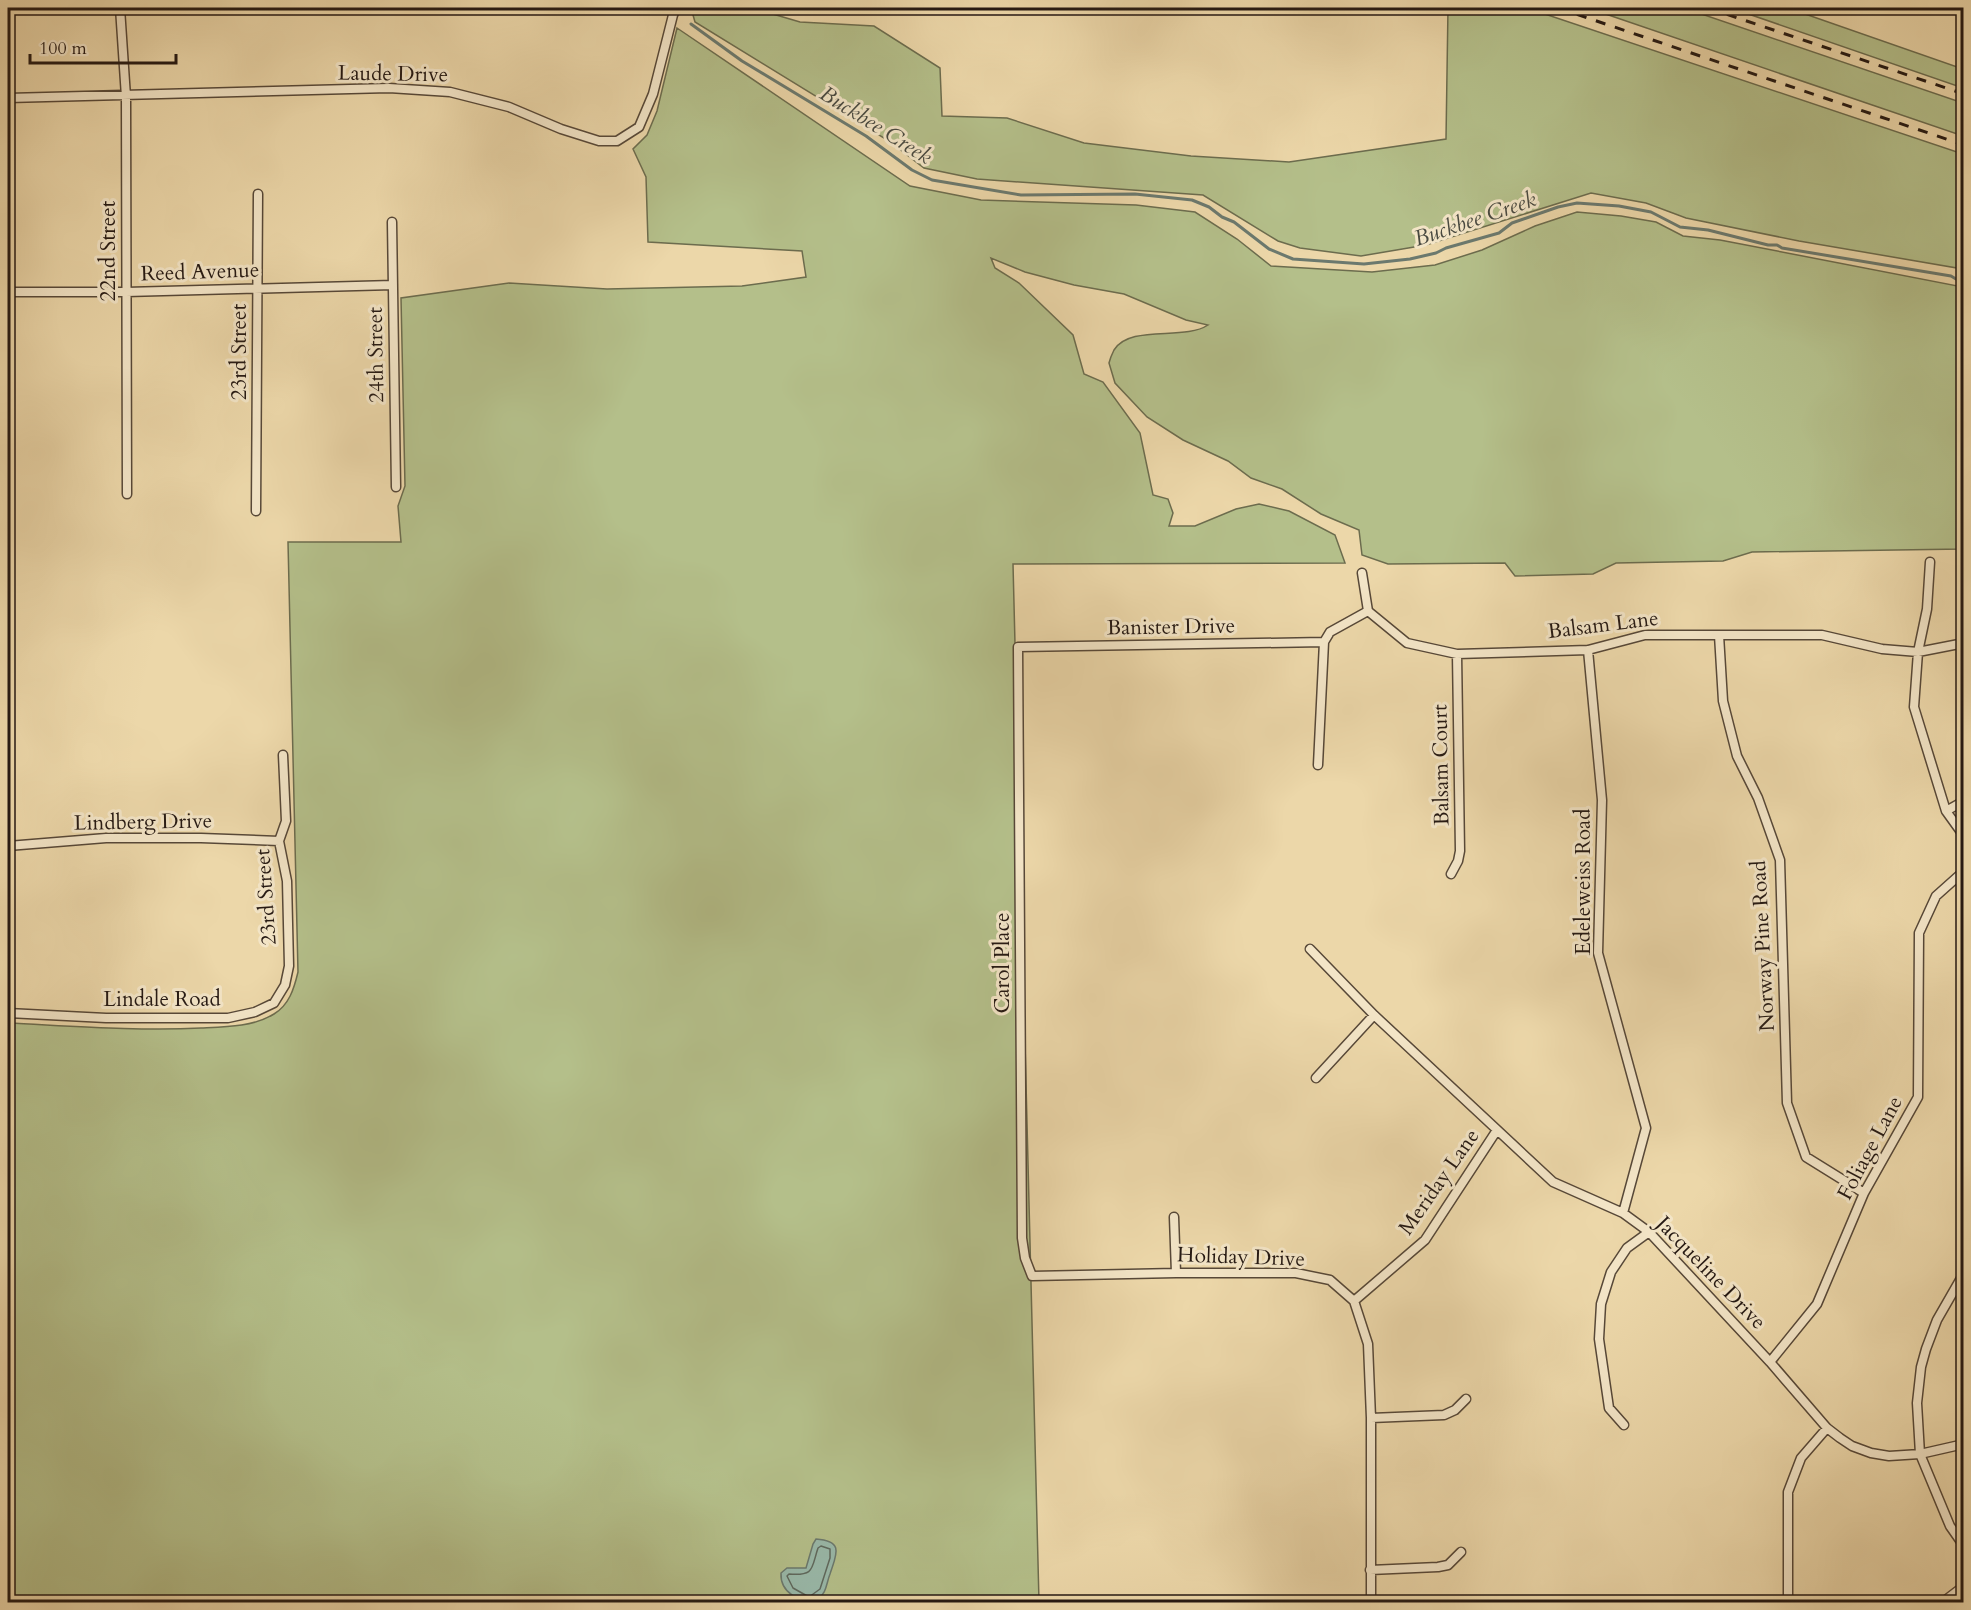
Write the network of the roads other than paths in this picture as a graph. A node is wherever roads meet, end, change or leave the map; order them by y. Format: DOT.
graph roads {
  1 [pos="120,8"];
  2 [pos="675,11"];
  3 [pos="126,97"];
  4 [pos="8,98"];
  5 [pos="258,194"];
  6 [pos="392,222"];
  7 [pos="393,285"];
  8 [pos="258,288"];
  9 [pos="8,292"];
  10 [pos="126,292"];
  11 [pos="396,487"];
  12 [pos="128,494"];
  13 [pos="256,510"];
  14 [pos="1929,562"];
  15 [pos="1362,573"];
  16 [pos="1368,611"];
  17 [pos="1719,635"];
  18 [pos="1324,642"];
  19 [pos="1964,643"];
  20 [pos="1018,647"];
  21 [pos="1588,650"];
  22 [pos="1918,652"];
  23 [pos="1457,654"];
  24 [pos="283,755"];
  25 [pos="1318,765"];
  26 [pos="1964,801"];
  27 [pos="1946,811"];
  28 [pos="1964,836"];
  29 [pos="279,841"];
  30 [pos="8,846"];
  31 [pos="1964,871"];
  32 [pos="1451,874"];
  33 [pos="1310,949"];
  34 [pos="289,966"];
  35 [pos="8,1013"];
  36 [pos="1374,1015"];
  37 [pos="1316,1078"];
  38 [pos="1497,1130"];
  39 [pos="1864,1193"];
  40 [pos="1623,1213"];
  41 [pos="1174,1217"];
  42 [pos="1649,1232"];
  43 [pos="1176,1273"];
  44 [pos="1964,1273"];
  45 [pos="1032,1276"];
  46 [pos="1354,1301"];
  47 [pos="1770,1362"];
  48 [pos="1466,1400"];
  49 [pos="1371,1419"];
  50 [pos="1624,1425"];
  51 [pos="1827,1428"];
  52 [pos="1964,1444"];
  53 [pos="1920,1454"];
  54 [pos="1964,1546"];
  55 [pos="1461,1551"];
  56 [pos="1370,1570"];
  57 [pos="1964,1586"];
  58 [pos="1371,1602"];
  59 [pos="1788,1602"];
  60 [pos="1943,1602"];
  1 -- 3 [label="street, 22nd Street"];
  2 -- 3 [label="street, Laude Drive"];
  3 -- 4 [label="street, Laude Drive"];
  3 -- 10 [label="street, 22nd Street"];
  5 -- 8 [label="street, 23rd Street"];
  6 -- 7 [label="street, 24th Street"];
  7 -- 8 [label="street, Reed Avenue"];
  7 -- 11 [label="street, 24th Street"];
  8 -- 10 [label="street, Reed Avenue"];
  8 -- 13 [label="street, 23rd Street"];
  9 -- 10 [label="street, Reed Avenue"];
  10 -- 12 [label="street, 22nd Street"];
  14 -- 22 [label="street"];
  15 -- 16 [label="street"];
  16 -- 18 [label="street"];
  16 -- 23 [label="street, Balsam Lane"];
  17 -- 21 [label="street, Balsam Lane"];
  17 -- 22 [label="street, Balsam Lane"];
  17 -- 39 [label="street, Norway Pine Road"];
  18 -- 20 [label="street, Banister Drive"];
  18 -- 25 [label="street"];
  19 -- 22 [label="street, Balsam Lane"];
  20 -- 45 [label="street, Carol Place"];
  21 -- 23 [label="street, Balsam Lane"];
  21 -- 40 [label="street, Edeleweiss Road"];
  22 -- 27 [label="street"];
  23 -- 32 [label="street, Balsam Court"];
  24 -- 29 [label="street, 23rd Street"];
  26 -- 27 [label="street"];
  27 -- 28 [label="street"];
  29 -- 30 [label="street, Lindberg Drive"];
  29 -- 34 [label="street, 23rd Street"];
  31 -- 39 [label="street, Foliage Lane"];
  33 -- 36 [label="street, Jacqueline Drive"];
  34 -- 35 [label="street, Lindale Road"];
  36 -- 37 [label="street"];
  36 -- 38 [label="street, Jacqueline Drive"];
  38 -- 40 [label="street, Jacqueline Drive"];
  38 -- 46 [label="street, Meriday Lane"];
  39 -- 47 [label="street, Foliage Lane"];
  40 -- 42 [label="street, Jacqueline Drive"];
  41 -- 43 [label="street"];
  42 -- 47 [label="street, Jacqueline Drive"];
  42 -- 50 [label="street"];
  43 -- 45 [label="street, Holiday Drive"];
  43 -- 46 [label="street, Holiday Drive"];
  44 -- 53 [label="street"];
  46 -- 49 [label="street"];
  47 -- 51 [label="street, Jacqueline Drive"];
  48 -- 49 [label="street"];
  49 -- 56 [label="street"];
  51 -- 53 [label="street, Jacqueline Drive"];
  51 -- 59 [label="street"];
  52 -- 53 [label="street, Jacqueline Drive"];
  53 -- 54 [label="street"];
  55 -- 56 [label="street"];
  56 -- 58 [label="street"];
  57 -- 60 [label="street"];
}
